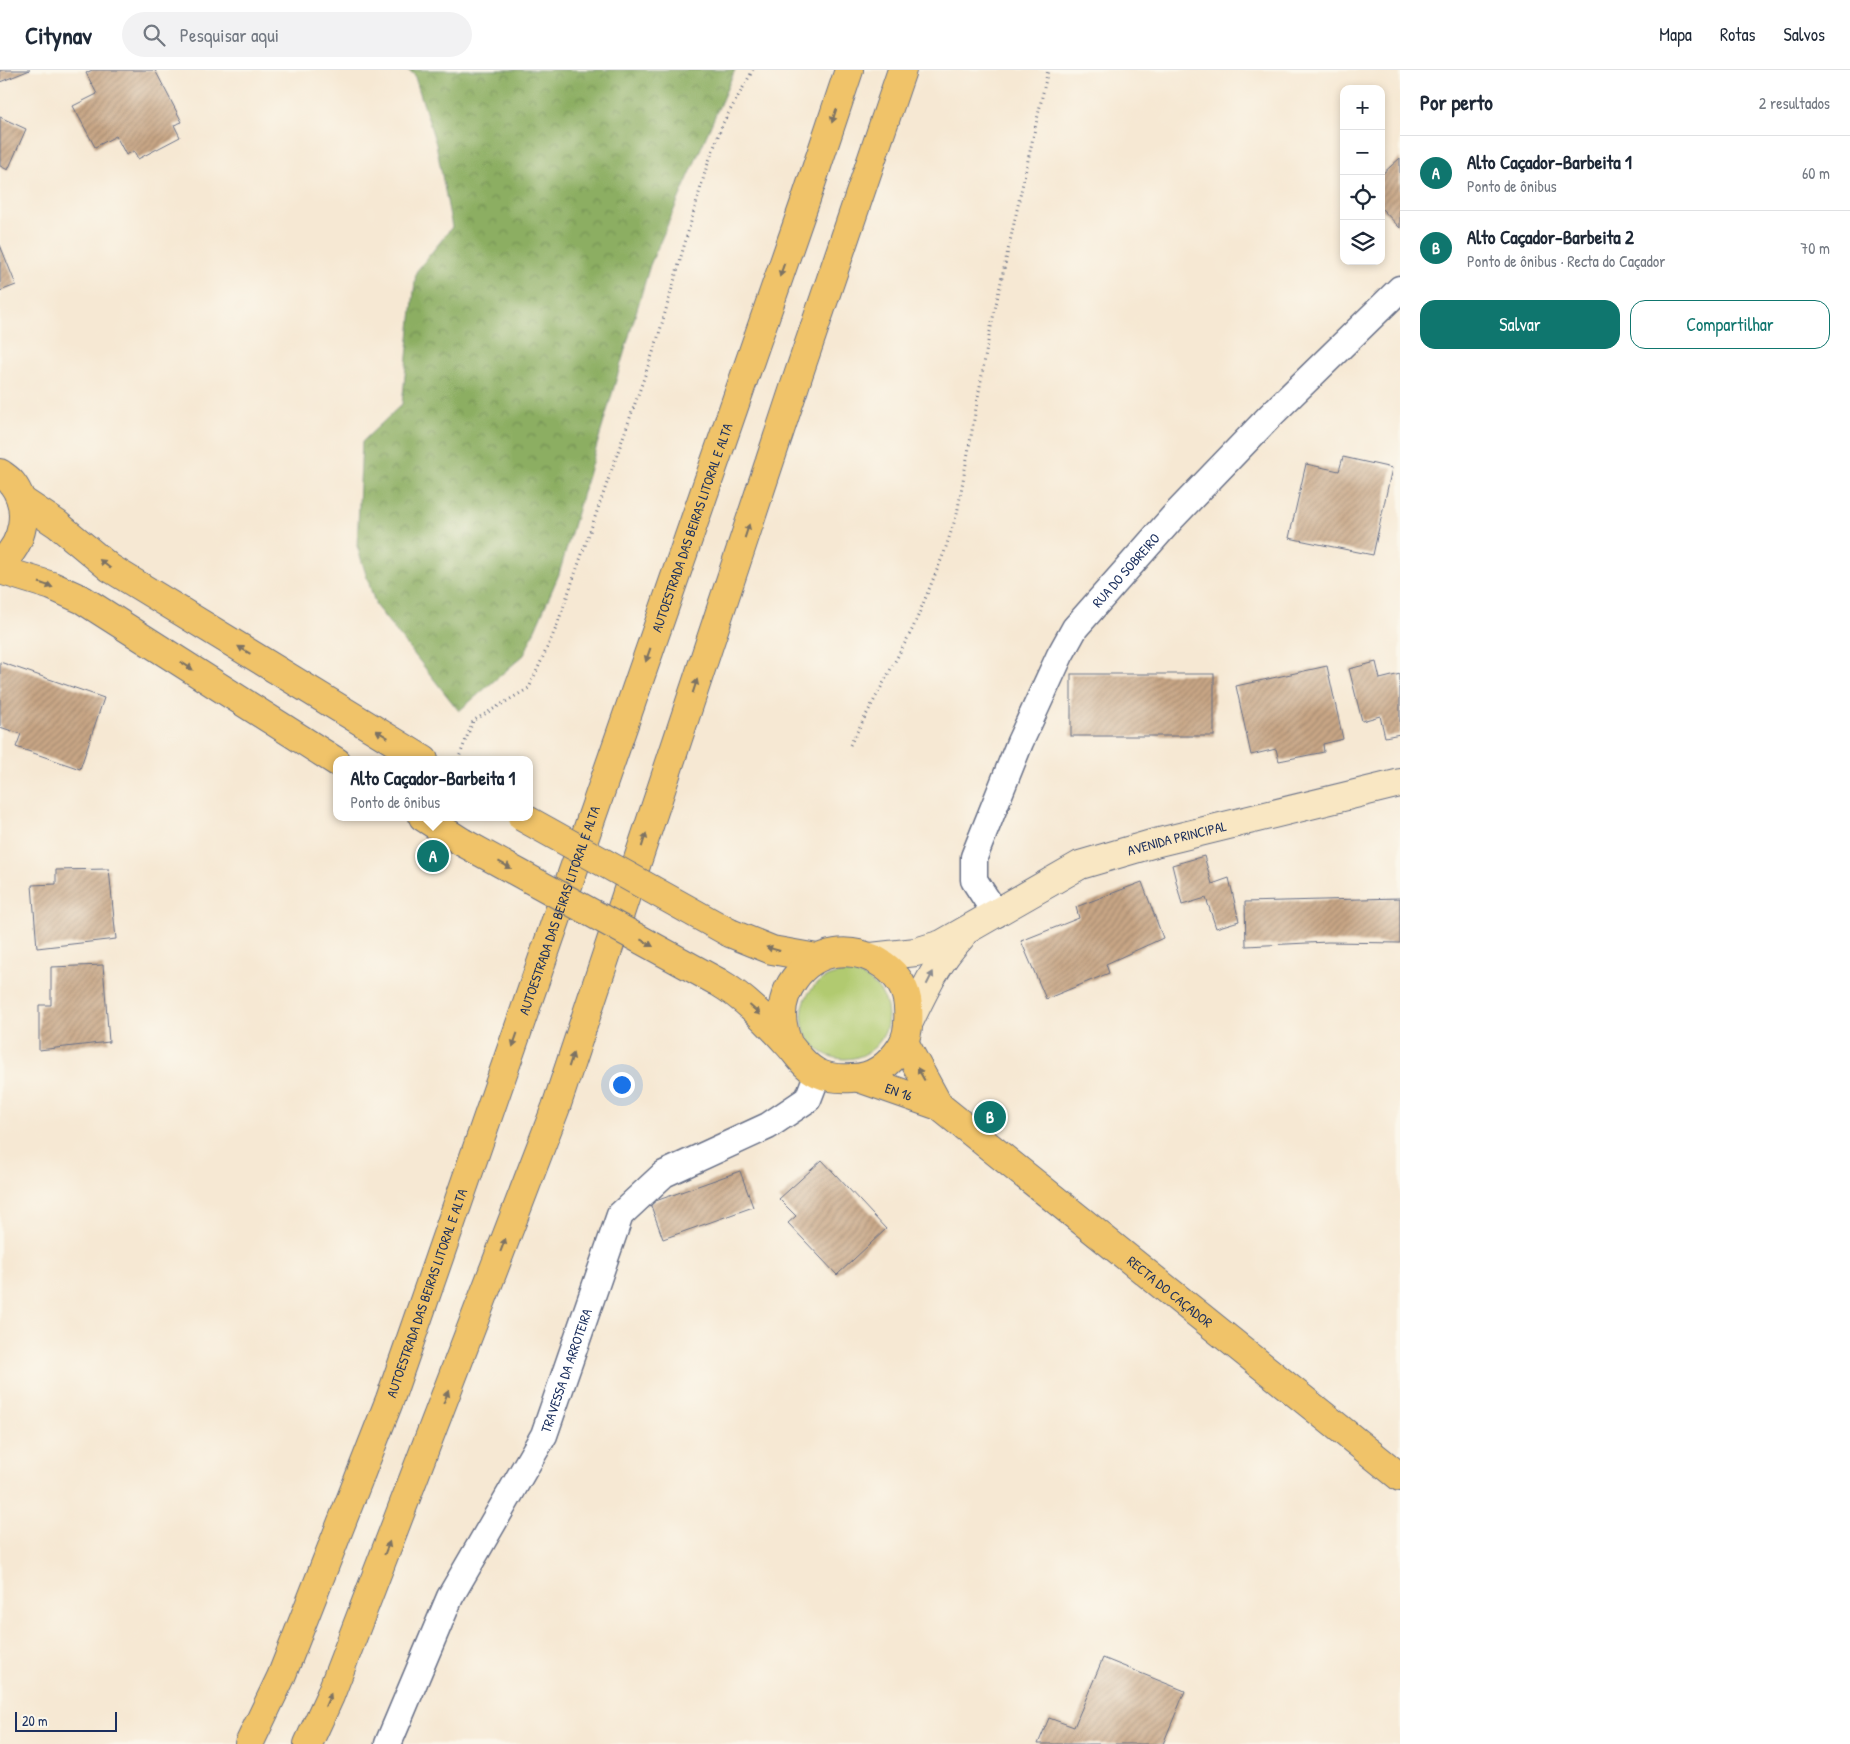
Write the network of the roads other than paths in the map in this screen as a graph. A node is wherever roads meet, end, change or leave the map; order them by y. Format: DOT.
graph roads {
  1 [pos="849,70"];
  2 [pos="902,70"];
  3 [pos="1400,289"];
  4 [pos="0,472"];
  5 [pos="21,500"];
  6 [pos="0,563"];
  7 [pos="0,570"];
  8 [pos="417,756"];
  9 [pos="333,759"];
  10 [pos="1400,783"];
  11 [pos="430,821"];
  12 [pos="529,821"];
  13 [pos="996,914"];
  14 [pos="970,929"];
  15 [pos="871,957"];
  16 [pos="817,958"];
  17 [pos="907,1032"];
  18 [pos="788,1043"];
  19 [pos="818,1073"];
  20 [pos="859,1078"];
  21 [pos="940,1106"];
  22 [pos="1400,1477"];
  23 [pos="249,1744"];
  24 [pos="308,1744"];
  25 [pos="388,1744"];
  1 -- 23 [label="main road, AUTOESTRADA DAS BEIRAS LITORAL E ALTA, one-way"];
  24 -- 2 [label="main road, one-way"];
  3 -- 13 [label="street, RUA DO SOBREIRO"];
  4 -- 5 [label="main road"];
  5 -- 6 [label="main road"];
  8 -- 5 [label="main road, one-way"];
  7 -- 9 [label="main road, one-way"];
  10 -- 13 [label="main road, AVENIDA PRINCIPAL"];
  11 -- 18 [label="main road, EN 16, one-way, bridge"];
  16 -- 12 [label="main road, EN 16, one-way, bridge"];
  13 -- 14 [label="main road, AVENIDA PRINCIPAL"];
  14 -- 15 [label="main road, AVENIDA PRINCIPAL"];
  17 -- 14 [label="main road, AVENIDA PRINCIPAL, one-way"];
  15 -- 16 [label="main road, EN 16"];
  15 -- 17 [label="main road, EN 16"];
  16 -- 18 [label="main road, EN 16"];
  17 -- 20 [label="main road, EN 16"];
  21 -- 17 [label="main road, EN 16, one-way"];
  18 -- 19 [label="main road, EN 16"];
  19 -- 20 [label="main road, EN 16"];
  19 -- 25 [label="street, TRAVESSA DA ARROTEIRA"];
  20 -- 21 [label="main road, EN 16 / EN 16"];
  21 -- 22 [label="main road, RECTA DO CAÇADOR / EN 16"];
}
